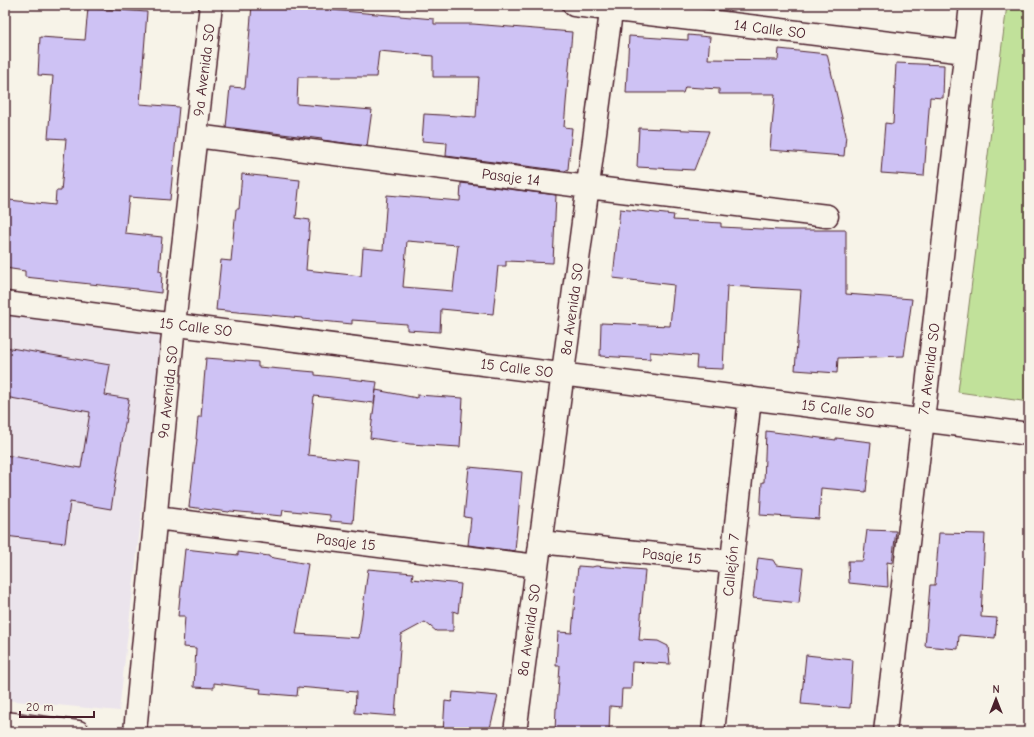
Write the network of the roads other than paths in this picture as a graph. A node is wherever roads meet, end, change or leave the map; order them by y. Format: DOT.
graph roads {
  1 [pos="211,5"];
  2 [pos="574,5"];
  3 [pos="971,5"];
  4 [pos="612,7"];
  5 [pos="965,52"];
  6 [pos="196,136"];
  7 [pos="588,187"];
  8 [pos="827,216"];
  9 [pos="5,303"];
  10 [pos="174,324"];
  11 [pos="563,374"];
  12 [pos="750,398"];
  13 [pos="923,420"];
  14 [pos="1029,434"];
  15 [pos="156,518"];
  16 [pos="540,542"];
  17 [pos="732,562"];
  18 [pos="537,566"];
  19 [pos="5,723"];
  20 [pos="78,732"];
  21 [pos="135,732"];
  22 [pos="515,732"];
  23 [pos="713,732"];
  24 [pos="885,732"];
  1 -- 6 [label="street, 9a Avenida SO"];
  2 -- 4 [label="street, 14 Calle SO"];
  3 -- 5 [label="street, 7a Avenida SO"];
  4 -- 5 [label="street, 14 Calle SO"];
  4 -- 7 [label="street, 8a Avenida SO"];
  5 -- 13 [label="street, 7a Avenida SO"];
  6 -- 7 [label="street, Pasaje 14"];
  6 -- 10 [label="street, 9a Avenida SO"];
  7 -- 8 [label="street, Pasaje 14"];
  7 -- 11 [label="street, 8a Avenida SO"];
  9 -- 10 [label="street, 15 Calle SO"];
  10 -- 11 [label="street, 15 Calle SO"];
  10 -- 15 [label="street, 9a Avenida SO"];
  11 -- 12 [label="street, 15 Calle SO"];
  11 -- 16 [label="street, 8a Avenida SO"];
  12 -- 13 [label="street, 15 Calle SO"];
  12 -- 17 [label="street, Callejón 7"];
  13 -- 14 [label="street, 15 Calle SO"];
  13 -- 24 [label="street, 7a Avenida SO"];
  15 -- 18 [label="street, Pasaje 15"];
  15 -- 21 [label="street, 9a Avenida SO"];
  16 -- 17 [label="street, Pasaje 15"];
  16 -- 18 [label="street, 8a Avenida SO"];
  17 -- 23 [label="street, Callejón 7"];
  18 -- 22 [label="street, 8a Avenida SO"];
  19 -- 20 [label="street"];
}
